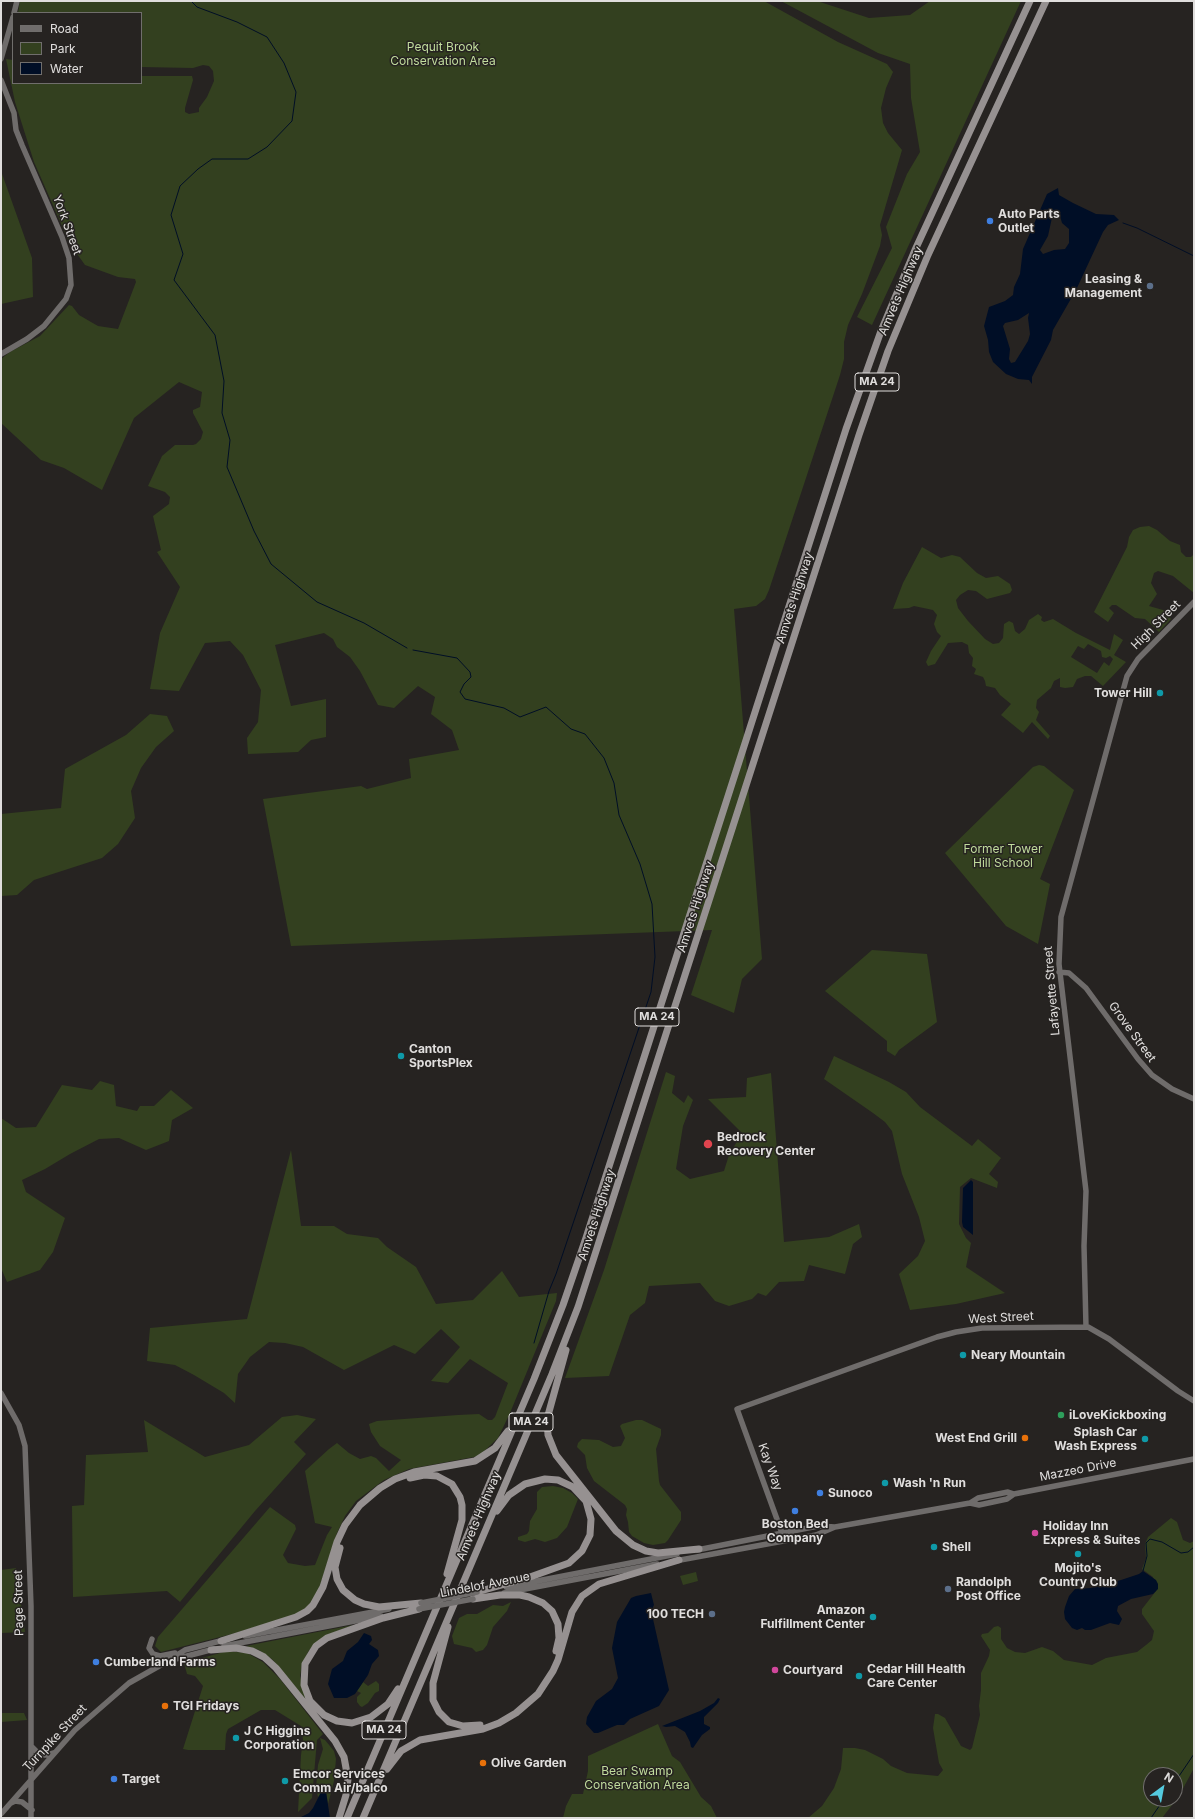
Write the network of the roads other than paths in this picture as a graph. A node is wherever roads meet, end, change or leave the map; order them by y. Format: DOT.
graph roads {
  1 [pos="17,1"];
  2 [pos="1030,1"];
  3 [pos="1046,1"];
  4 [pos="14,12"];
  5 [pos="12,20"];
  6 [pos="1,59"];
  7 [pos="1,80"];
  8 [pos="1,354"];
  9 [pos="1194,602"];
  10 [pos="1134,663"];
  11 [pos="1060,972"];
  12 [pos="1194,1099"];
  13 [pos="584,1290"];
  14 [pos="1084,1326"];
  15 [pos="534,1379"];
  16 [pos="1,1393"];
  17 [pos="1194,1401"];
  18 [pos="736,1409"];
  19 [pos="1194,1459"];
  20 [pos="835,1527"];
  21 [pos="803,1529"];
  22 [pos="782,1533"];
  23 [pos="807,1536"];
  24 [pos="699,1549"];
  25 [pos="476,1552"];
  26 [pos="679,1560"];
  27 [pos="459,1591"];
  28 [pos="475,1595"];
  29 [pos="420,1606"];
  30 [pos="436,1610"];
  31 [pos="152,1639"];
  32 [pos="220,1641"];
  33 [pos="422,1643"];
  34 [pos="185,1650"];
  35 [pos="211,1650"];
  36 [pos="168,1661"];
  37 [pos="129,1683"];
  38 [pos="32,1746"];
  39 [pos="54,1753"];
  40 [pos="32,1778"];
  41 [pos="10,1804"];
  42 [pos="32,1810"];
  43 [pos="366,1810"];
  44 [pos="1,1814"];
  45 [pos="31,1818"];
  46 [pos="339,1818"];
  47 [pos="347,1818"];
  48 [pos="363,1818"];
  1 -- 4 [label="main road"];
  2 -- 15 [label="highway, Amvets Highway / MA 24"];
  3 -- 13 [label="highway, Amvets Highway / MA 24"];
  5 -- 6 [label="main road"];
  7 -- 8 [label="main road, York Street"];
  9 -- 10 [label="main road, High Street"];
  10 -- 11 [label="main road, Lafayette Street"];
  11 -- 12 [label="main road, Grove Street"];
  11 -- 14 [label="main road, Lafayette Street"];
  13 -- 24 [label="highway"];
  13 -- 25 [label="highway, Amvets Highway / MA 24"];
  14 -- 17 [label="main road, West Street"];
  14 -- 18 [label="main road, West Street"];
  15 -- 30 [label="highway, Amvets Highway / MA 24"];
  15 -- 32 [label="highway"];
  16 -- 38 [label="main road, Page Street"];
  18 -- 22 [label="main road, Kay Way"];
  19 -- 20 [label="main road, Mazzeo Drive"];
  20 -- 21 [label="main road, Mazzeo Drive"];
  20 -- 23 [label="main road, Mazzeo Drive"];
  21 -- 22 [label="main road, Lindelof Avenue"];
  22 -- 24 [label="main road, Lindelof Avenue"];
  23 -- 26 [label="main road, Lindelof Avenue"];
  24 -- 28 [label="main road, Lindelof Avenue"];
  25 -- 27 [label="highway, Amvets Highway / MA 24"];
  25 -- 28 [label="highway"];
  26 -- 28 [label="main road, Lindelof Avenue"];
  26 -- 43 [label="highway"];
  27 -- 28 [label="highway"];
  27 -- 43 [label="highway, Amvets Highway / MA 24"];
  28 -- 29 [label="main road, Lindelof Avenue, bridge"];
  29 -- 30 [label="highway"];
  29 -- 32 [label="main road, Lindelof Avenue"];
  29 -- 33 [label="highway"];
  29 -- 35 [label="main road, Lindelof Avenue"];
  30 -- 33 [label="highway, Amvets Highway / MA 24"];
  31 -- 34 [label="main road"];
  32 -- 34 [label="main road, Lindelof Avenue"];
  33 -- 47 [label="highway, Amvets Highway / MA 24"];
  34 -- 36 [label="main road, Lindelof Avenue"];
  35 -- 36 [label="main road, Lindelof Avenue"];
  35 -- 46 [label="highway"];
  36 -- 37 [label="main road, Lindelof Avenue"];
  37 -- 39 [label="main road, Turnpike Street"];
  38 -- 39 [label="main road"];
  38 -- 40 [label="main road, Page Street"];
  39 -- 40 [label="main road, Turnpike Street"];
  40 -- 41 [label="main road, Turnpike Street"];
  40 -- 42 [label="main road, Page Street"];
  41 -- 42 [label="main road"];
  41 -- 44 [label="main road, Turnpike Street"];
  42 -- 45 [label="main road, Page Street"];
  43 -- 48 [label="highway, Amvets Highway / MA 24"];
}
